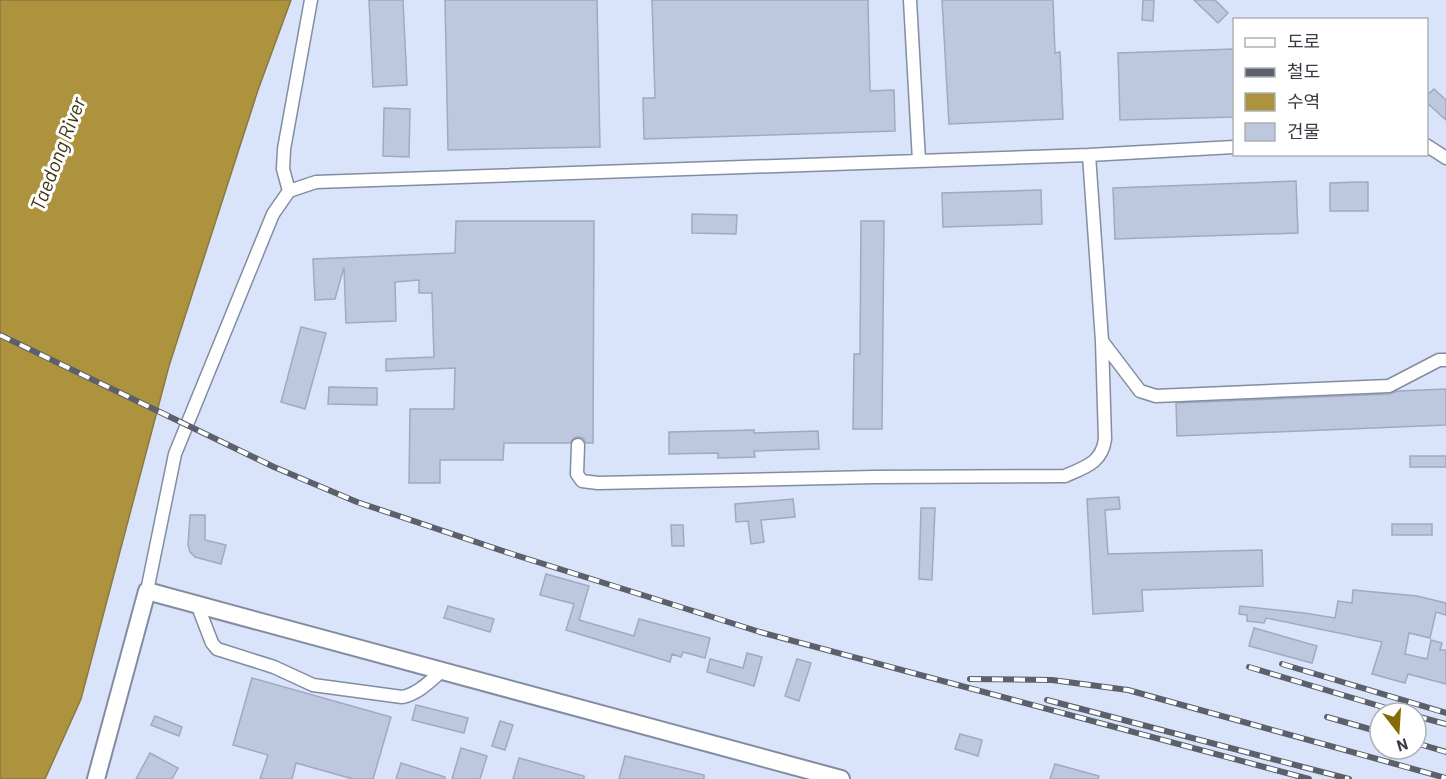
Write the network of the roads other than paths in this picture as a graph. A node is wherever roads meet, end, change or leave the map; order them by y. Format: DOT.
graph roads {
  1 [pos="311,0"];
  2 [pos="910,0"];
  3 [pos="1428,146"];
  4 [pos="1233,147"];
  5 [pos="1089,155"];
  6 [pos="1446,158"];
  7 [pos="919,161"];
  8 [pos="289,191"];
  9 [pos="1102,341"];
  10 [pos="1446,360"];
  11 [pos="578,445"];
  12 [pos="147,591"];
  13 [pos="197,604"];
  14 [pos="442,671"];
  15 [pos="96,779"];
  16 [pos="841,779"];
  1 -- 8 [label="street"];
  2 -- 7 [label="street"];
  3 -- 6 [label="street"];
  4 -- 5 [label="street"];
  5 -- 7 [label="street"];
  5 -- 9 [label="street"];
  7 -- 8 [label="street"];
  8 -- 12 [label="street"];
  9 -- 10 [label="street"];
  9 -- 11 [label="street"];
  12 -- 13 [label="main road"];
  12 -- 15 [label="main road"];
  13 -- 14 [label="main road"];
  13 -- 14 [label="street"];
  14 -- 16 [label="main road"];
}
